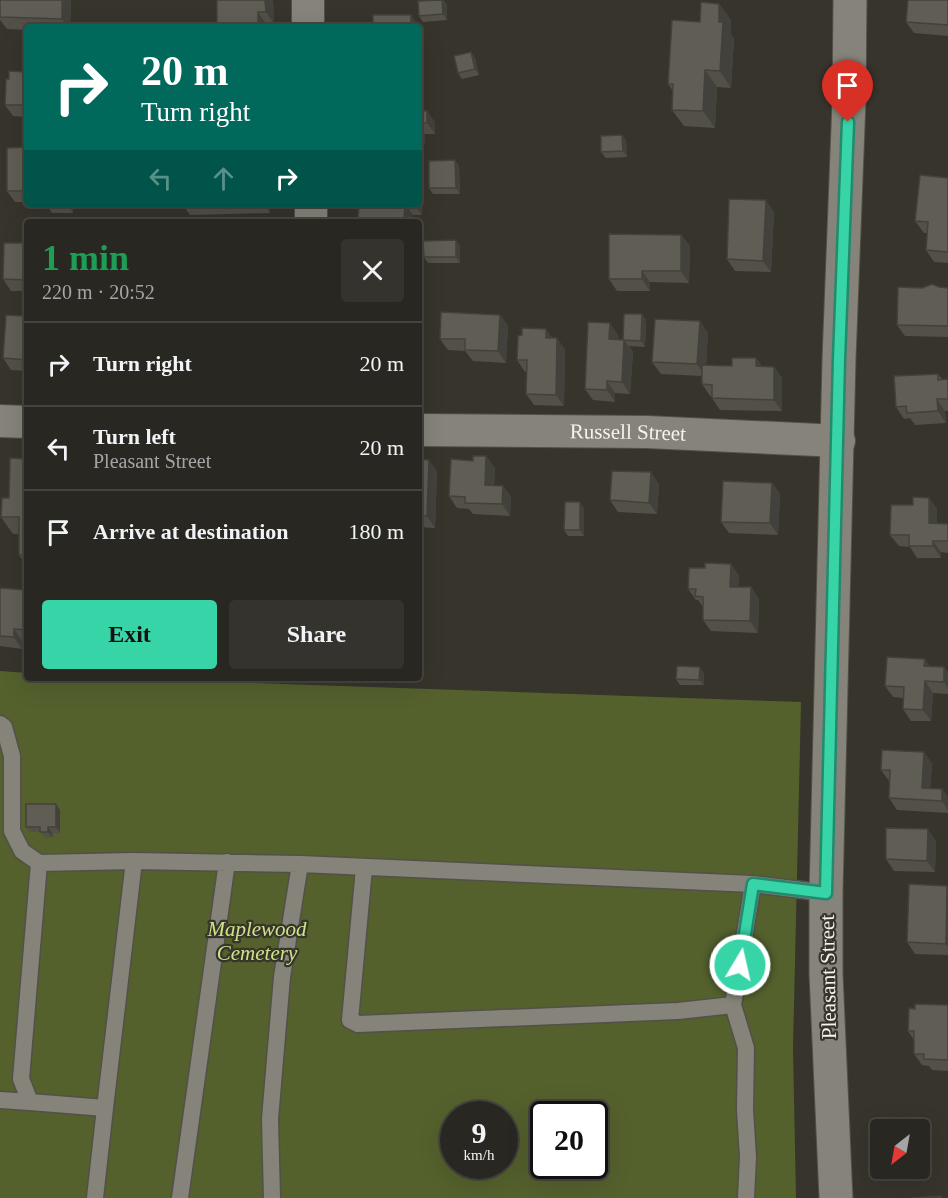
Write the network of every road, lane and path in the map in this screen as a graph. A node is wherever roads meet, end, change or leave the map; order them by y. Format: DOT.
graph roads {
  1 [pos="308,0"];
  2 [pos="850,0"];
  3 [pos="308,24"];
  4 [pos="0,421"];
  5 [pos="24,422"];
  6 [pos="422,430"];
  7 [pos="838,441"];
  8 [pos="0,724"];
  9 [pos="134,861"];
  10 [pos="227,862"];
  11 [pos="39,863"];
  12 [pos="300,864"];
  13 [pos="364,868"];
  14 [pos="753,884"];
  15 [pos="826,893"];
  16 [pos="733,1005"];
  17 [pos="0,1100"];
  18 [pos="30,1102"];
  19 [pos="105,1108"];
  20 [pos="95,1198"];
  21 [pos="180,1198"];
  22 [pos="272,1198"];
  23 [pos="746,1198"];
  24 [pos="836,1198"];
  1 -- 3 [label="street"];
  2 -- 7 [label="street, Pleasant Street"];
  4 -- 5 [label="street"];
  6 -- 7 [label="street, Russell Street"];
  7 -- 15 [label="street, Pleasant Street"];
  8 -- 11 [label="lane"];
  9 -- 10 [label="lane"];
  9 -- 11 [label="lane"];
  9 -- 19 [label="lane"];
  10 -- 12 [label="lane"];
  10 -- 21 [label="lane"];
  11 -- 18 [label="lane"];
  12 -- 13 [label="lane"];
  12 -- 22 [label="lane"];
  13 -- 14 [label="lane"];
  13 -- 16 [label="lane"];
  14 -- 15 [label="lane"];
  14 -- 16 [label="lane"];
  15 -- 24 [label="street, Pleasant Street"];
  16 -- 23 [label="lane"];
  17 -- 18 [label="lane"];
  18 -- 19 [label="lane"];
  19 -- 20 [label="lane"];
}
